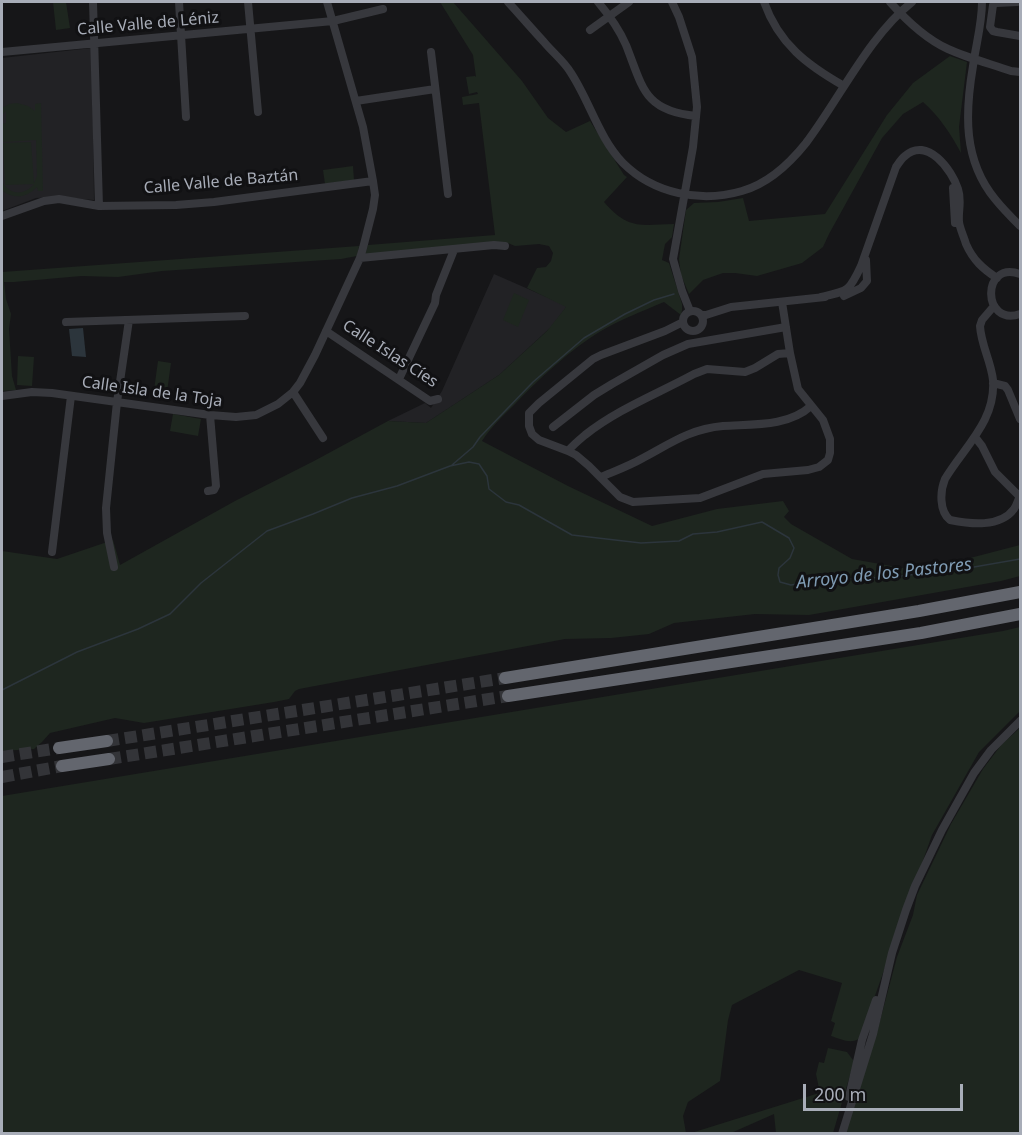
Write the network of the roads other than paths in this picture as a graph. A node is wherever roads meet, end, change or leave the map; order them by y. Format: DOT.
graph roads {
  1 [pos="93,2"];
  2 [pos="179,2"];
  3 [pos="248,2"];
  4 [pos="327,2"];
  5 [pos="508,2"];
  6 [pos="598,2"];
  7 [pos="629,2"];
  8 [pos="672,2"];
  9 [pos="764,2"];
  10 [pos="890,2"];
  11 [pos="912,2"];
  12 [pos="982,2"];
  13 [pos="1017,2"];
  14 [pos="382,9"];
  15 [pos="899,12"];
  16 [pos="987,14"];
  17 [pos="609,15"];
  18 [pos="333,21"];
  19 [pos="250,29"];
  20 [pos="590,30"];
  21 [pos="181,35"];
  22 [pos="1020,36"];
  23 [pos="95,44"];
  24 [pos="2,52"];
  25 [pos="430,52"];
  26 [pos="974,58"];
  27 [pos="1020,72"];
  28 [pos="844,86"];
  29 [pos="435,89"];
  30 [pos="356,101"];
  31 [pos="258,112"];
  32 [pos="696,116"];
  33 [pos="186,117"];
  34 [pos="373,181"];
  35 [pos="448,194"];
  36 [pos="684,195"];
  37 [pos="99,206"];
  38 [pos="2,216"];
  39 [pos="1020,226"];
  40 [pos="505,246"];
  41 [pos="454,250"];
  42 [pos="360,258"];
  43 [pos="1020,274"];
  44 [pos="997,278"];
  45 [pos="782,302"];
  46 [pos="994,306"];
  47 [pos="690,311"];
  48 [pos="1020,314"];
  49 [pos="702,315"];
  50 [pos="245,316"];
  51 [pos="129,320"];
  52 [pos="66,322"];
  53 [pos="683,322"];
  54 [pos="786,327"];
  55 [pos="326,331"];
  56 [pos="790,353"];
  57 [pos="399,380"];
  58 [pos="993,382"];
  59 [pos="293,392"];
  60 [pos="2,396"];
  61 [pos="70,396"];
  62 [pos="438,399"];
  63 [pos="117,402"];
  64 [pos="812,406"];
  65 [pos="210,415"];
  66 [pos="1020,419"];
  67 [pos="553,427"];
  68 [pos="975,437"];
  69 [pos="323,438"];
  70 [pos="568,451"];
  71 [pos="601,477"];
  72 [pos="208,491"];
  73 [pos="1020,497"];
  74 [pos="52,552"];
  75 [pos="114,567"];
  76 [pos="1020,592"];
  77 [pos="1020,614"];
  78 [pos="505,678"];
  79 [pos="508,696"];
  80 [pos="1020,721"];
  81 [pos="107,741"];
  82 [pos="59,748"];
  83 [pos="109,759"];
  84 [pos="62,766"];
  85 [pos="842,1134"];
  1 -- 23 [label="street"];
  2 -- 21 [label="street"];
  3 -- 19 [label="street"];
  4 -- 18 [label="street, Calle Isla de la Toja"];
  5 -- 36 [label="street"];
  6 -- 17 [label="street"];
  7 -- 17 [label="street"];
  8 -- 32 [label="street"];
  9 -- 28 [label="street"];
  10 -- 15 [label="street"];
  11 -- 15 [label="street"];
  12 -- 16 [label="street"];
  13 -- 16 [label="street"];
  14 -- 18 [label="street, Calle Valle de Léniz"];
  15 -- 26 [label="street"];
  15 -- 28 [label="street"];
  16 -- 22 [label="street"];
  16 -- 26 [label="street"];
  17 -- 20 [label="street"];
  17 -- 32 [label="street"];
  18 -- 19 [label="street, Calle Valle de Léniz"];
  18 -- 30 [label="street, Calle Isla de la Toja"];
  19 -- 21 [label="street, Calle Valle de Léniz"];
  19 -- 31 [label="street"];
  21 -- 23 [label="street, Calle Valle de Léniz"];
  21 -- 33 [label="street"];
  23 -- 24 [label="street, Calle Valle de Léniz"];
  23 -- 37 [label="street"];
  25 -- 29 [label="street"];
  26 -- 27 [label="street"];
  26 -- 39 [label="street"];
  28 -- 36 [label="street"];
  29 -- 30 [label="street"];
  29 -- 35 [label="street"];
  30 -- 34 [label="street, Calle Isla de la Toja"];
  32 -- 36 [label="street"];
  34 -- 37 [label="street, Calle Valle de Baztán"];
  34 -- 42 [label="street, Calle Isla de la Toja"];
  36 -- 47 [label="street"];
  37 -- 38 [label="street, Calle Valle de Baztán"];
  40 -- 41 [label="street"];
  41 -- 42 [label="street"];
  41 -- 57 [label="street"];
  42 -- 55 [label="street, Calle Isla de la Toja"];
  43 -- 44 [label="street"];
  44 -- 45 [label="street"];
  44 -- 46 [label="street"];
  45 -- 49 [label="street"];
  45 -- 54 [label="street"];
  46 -- 48 [label="street"];
  46 -- 58 [label="street"];
  47 -- 49 [label="street"];
  47 -- 53 [label="street"];
  49 -- 53 [label="street"];
  50 -- 51 [label="street"];
  51 -- 52 [label="street"];
  51 -- 63 [label="street"];
  53 -- 70 [label="street"];
  54 -- 56 [label="street"];
  54 -- 67 [label="street"];
  55 -- 57 [label="street, Calle Islas Cíes"];
  55 -- 59 [label="street, Calle Isla de la Toja"];
  56 -- 64 [label="street"];
  56 -- 70 [label="street"];
  57 -- 62 [label="street, Calle Islas Cíes"];
  58 -- 66 [label="street"];
  58 -- 68 [label="street"];
  59 -- 65 [label="street, Calle Isla de la Toja"];
  59 -- 69 [label="street"];
  60 -- 61 [label="street, Calle Isla de la Toja"];
  61 -- 63 [label="street, Calle Isla de la Toja"];
  61 -- 74 [label="street"];
  63 -- 65 [label="street, Calle Isla de la Toja"];
  63 -- 75 [label="street"];
  64 -- 71 [label="street"];
  64 -- 71 [label="street"];
  65 -- 72 [label="street"];
  68 -- 73 [label="street"];
  68 -- 73 [label="street"];
  70 -- 71 [label="street"];
  76 -- 78 [label="highway"];
  77 -- 79 [label="highway"];
  80 -- 85 [label="street"];
  81 -- 82 [label="highway"];
  83 -- 84 [label="highway"];
}
